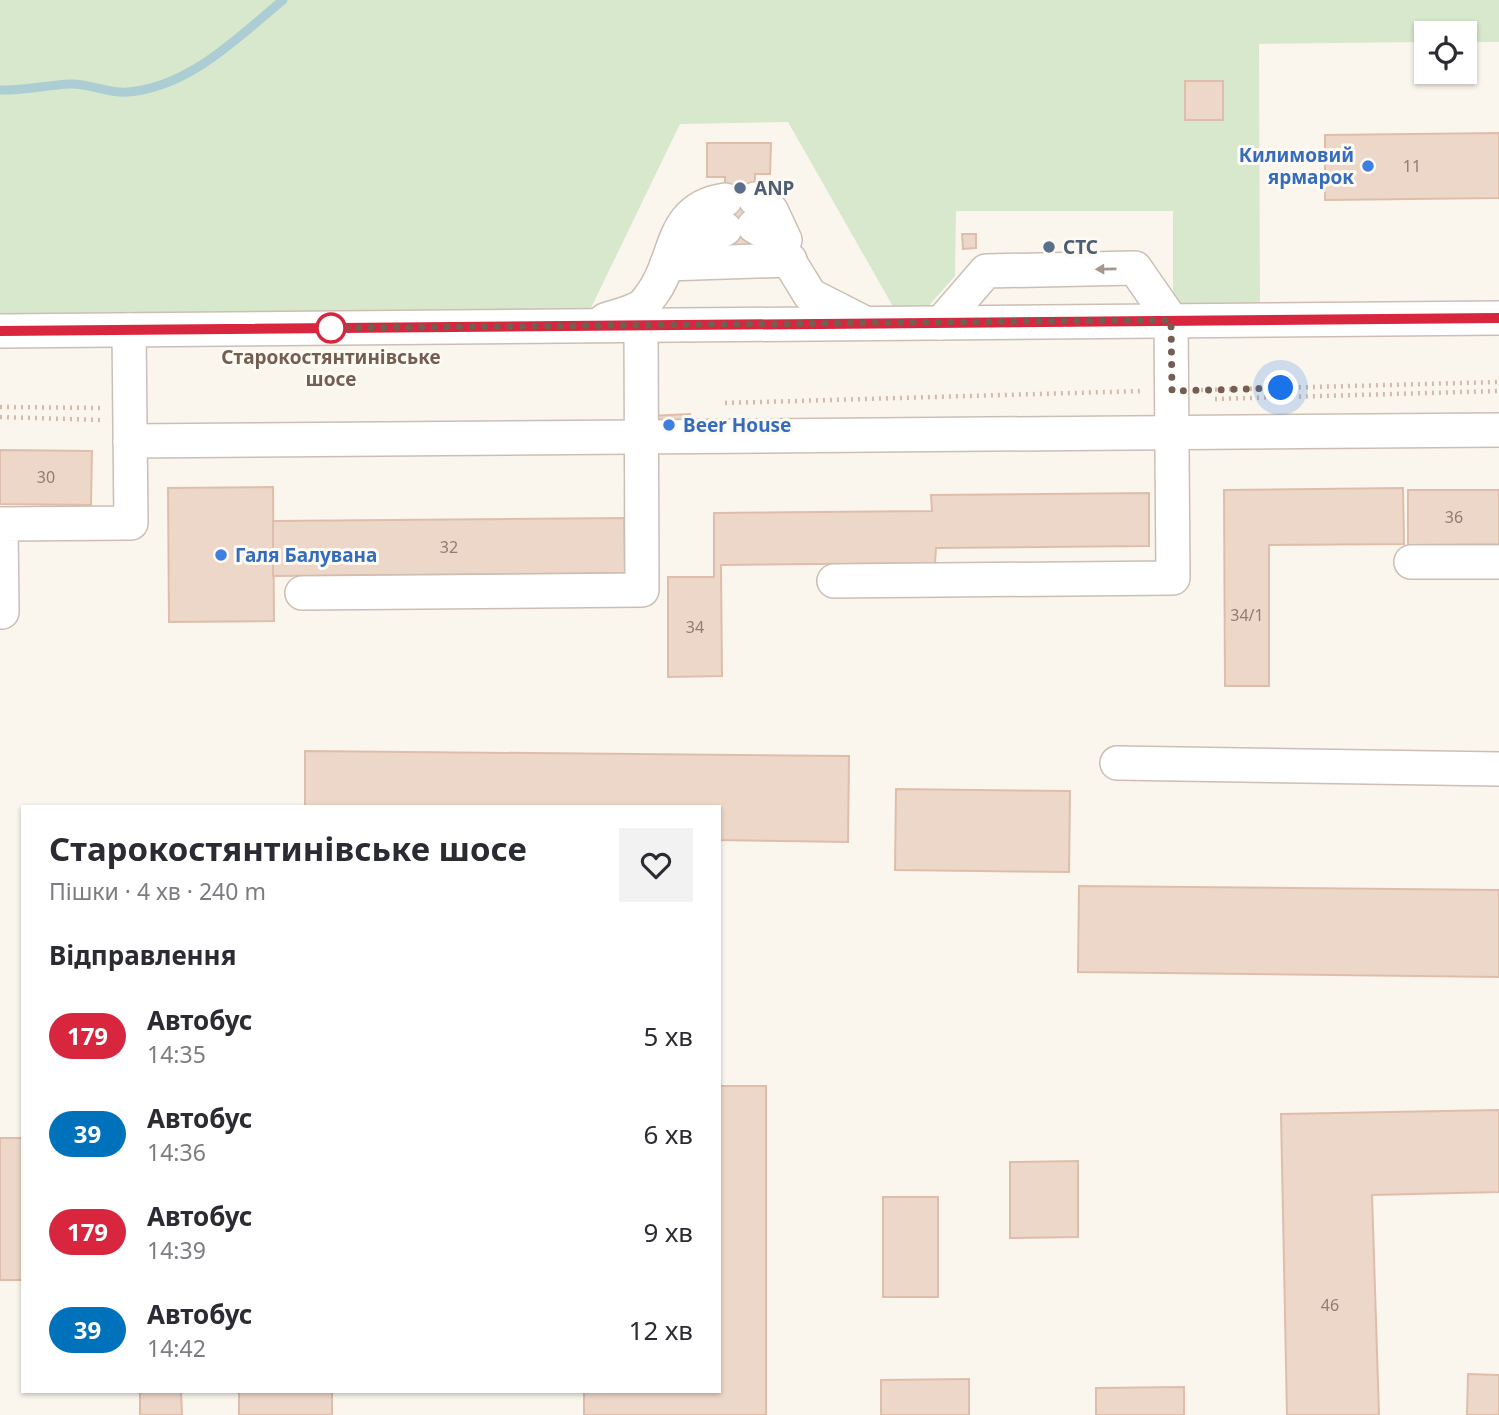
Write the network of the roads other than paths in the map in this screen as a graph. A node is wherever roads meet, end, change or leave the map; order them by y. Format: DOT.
graph roads {
  1 [pos="790,260"];
  2 [pos="667,264"];
  3 [pos="1499,318"];
  4 [pos="1171,320"];
  5 [pos="864,323"];
  6 [pos="941,323"];
  7 [pos="641,325"];
  8 [pos="589,326"];
  9 [pos="129,330"];
  10 [pos="0,331"];
  11 [pos="1499,430"];
  12 [pos="1172,433"];
  13 [pos="641,437"];
  14 [pos="130,441"];
  15 [pos="1411,562"];
  16 [pos="1499,562"];
  17 [pos="834,581"];
  18 [pos="302,593"];
  19 [pos="2,612"];
  20 [pos="1116,763"];
  21 [pos="1499,769"];
  1 -- 2 [label="street"];
  1 -- 2 [label="street"];
  1 -- 5 [label="street"];
  2 -- 8 [label="street"];
  3 -- 4 [label="street"];
  4 -- 6 [label="street"];
  4 -- 6 [label="street, one-way"];
  4 -- 12 [label="street"];
  5 -- 6 [label="street"];
  5 -- 7 [label="street"];
  7 -- 8 [label="street"];
  7 -- 13 [label="street"];
  8 -- 9 [label="street"];
  9 -- 10 [label="street"];
  9 -- 14 [label="street"];
  11 -- 12 [label="street"];
  12 -- 13 [label="street"];
  12 -- 17 [label="street"];
  13 -- 14 [label="street"];
  13 -- 18 [label="street"];
  14 -- 19 [label="street"];
  15 -- 16 [label="street"];
  20 -- 21 [label="street"];
}
